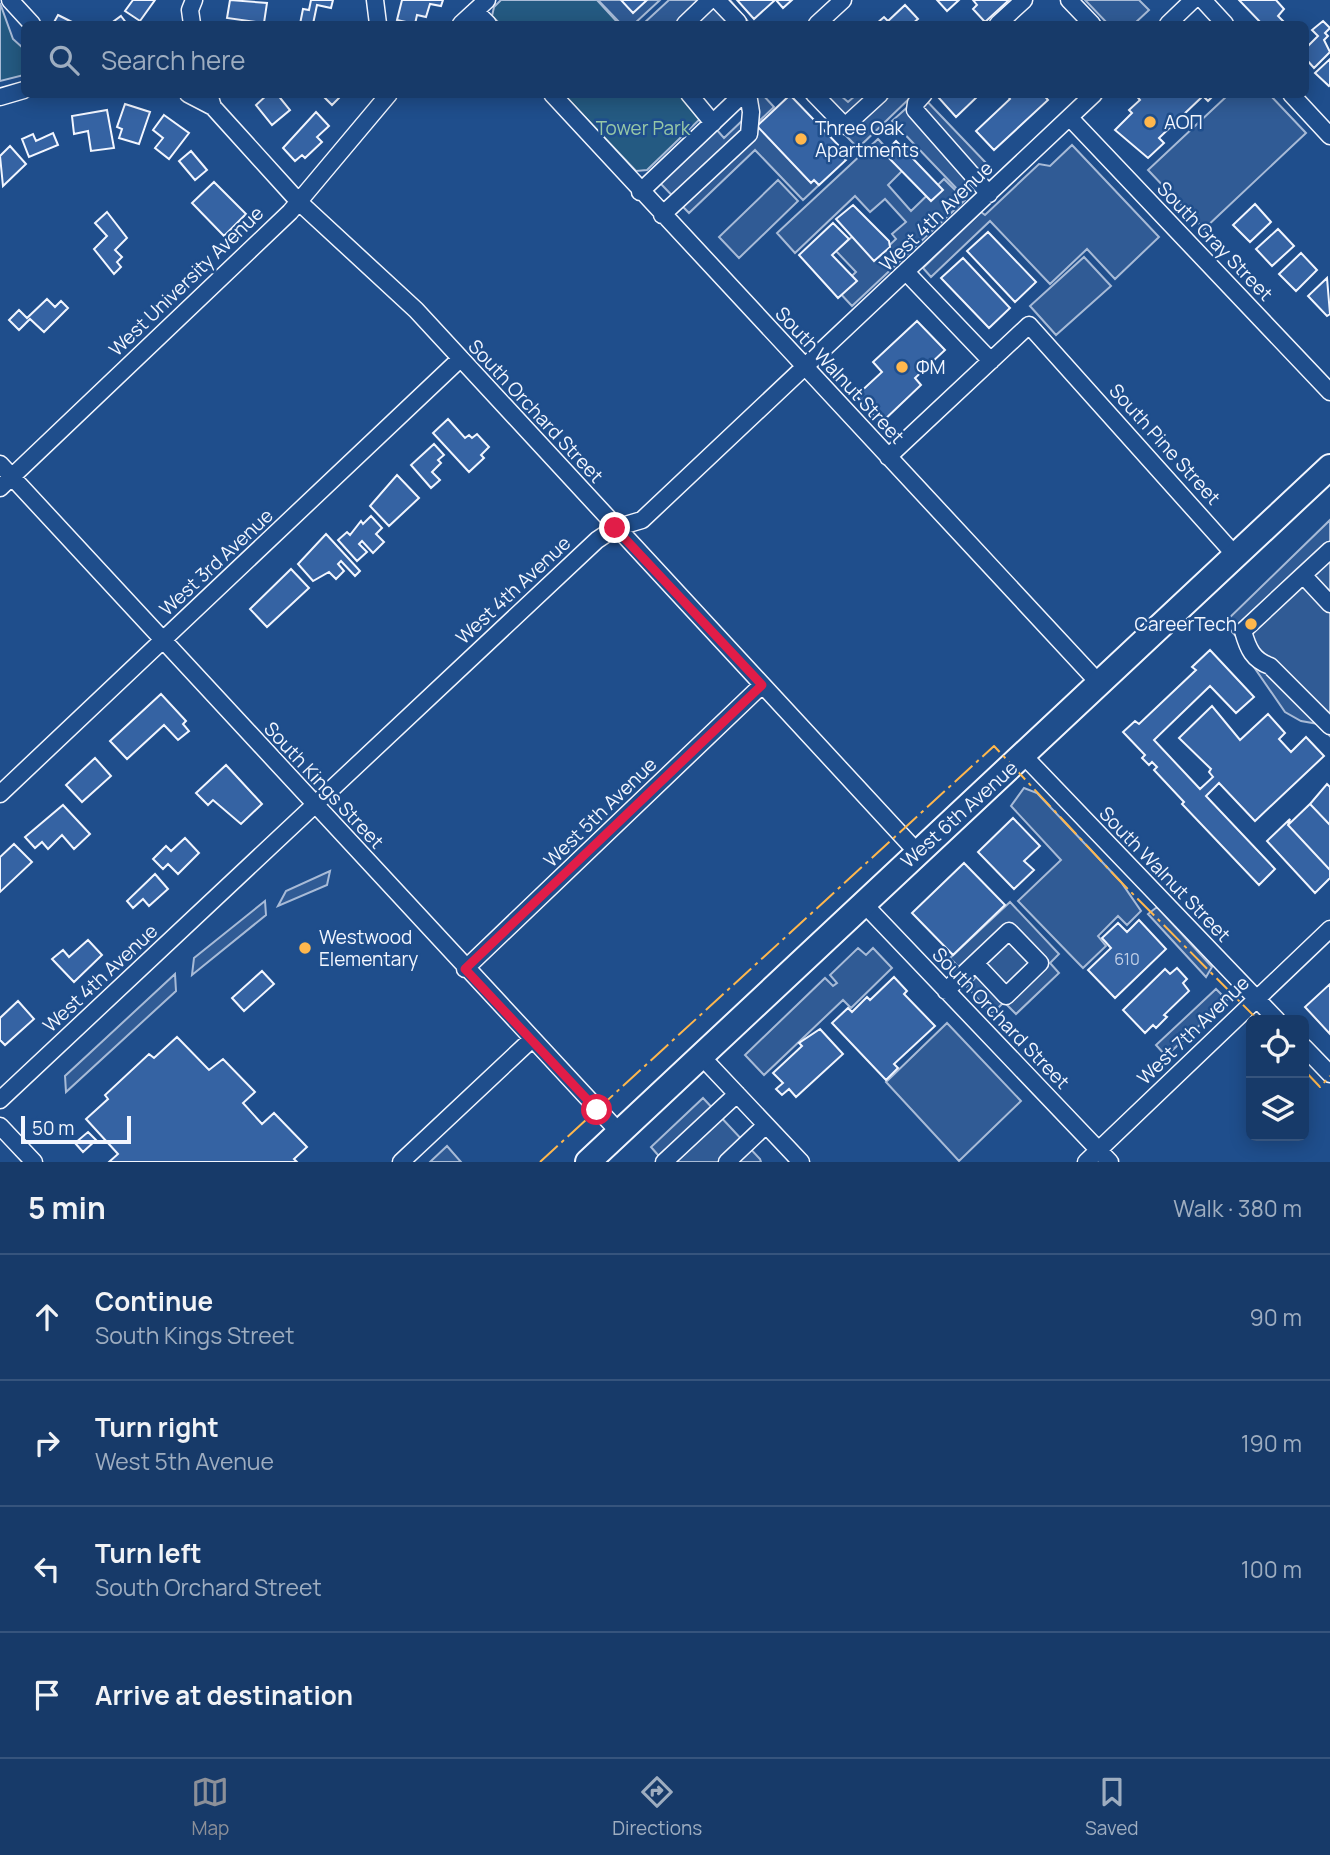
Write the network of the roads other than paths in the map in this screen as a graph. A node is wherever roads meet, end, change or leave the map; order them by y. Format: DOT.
graph roads {
  1 [pos="10,0"];
  2 [pos="375,0"];
  3 [pos="710,0"];
  4 [pos="717,0"];
  5 [pos="843,0"];
  6 [pos="1024,0"];
  7 [pos="1069,0"];
  8 [pos="1193,0"];
  9 [pos="1203,0"];
  10 [pos="481,5"];
  11 [pos="29,21"];
  12 [pos="378,21"];
  13 [pos="464,21"];
  14 [pos="688,21"];
  15 [pos="738,21"];
  16 [pos="820,21"];
  17 [pos="1001,21"];
  18 [pos="1089,21"];
  19 [pos="1171,21"];
  20 [pos="1223,21"];
  21 [pos="21,91"];
  22 [pos="0,97"];
  23 [pos="386,98"];
  24 [pos="556,98"];
  25 [pos="692,98"];
  26 [pos="741,98"];
  27 [pos="747,98"];
  28 [pos="818,98"];
  29 [pos="876,98"];
  30 [pos="920,98"];
  31 [pos="1090,98"];
  32 [pos="1295,98"];
  33 [pos="211,101"];
  34 [pos="1070,118"];
  35 [pos="713,123"];
  36 [pos="1330,135"];
  37 [pos="640,192"];
  38 [pos="989,194"];
  39 [pos="299,202"];
  40 [pos="662,215"];
  41 [pos="906,273"];
  42 [pos="460,359"];
  43 [pos="990,361"];
  44 [pos="804,367"];
  45 [pos="1330,392"];
  46 [pos="888,457"];
  47 [pos="0,464"];
  48 [pos="1330,467"];
  49 [pos="13,477"];
  50 [pos="0,488"];
  51 [pos="615,528"];
  52 [pos="1330,550"];
  53 [pos="1235,555"];
  54 [pos="1303,575"];
  55 [pos="1330,604"];
  56 [pos="162,641"];
  57 [pos="1098,682"];
  58 [pos="762,685"];
  59 [pos="1330,726"];
  60 [pos="1024,756"];
  61 [pos="0,794"];
  62 [pos="313,804"];
  63 [pos="916,852"];
  64 [pos="862,902"];
  65 [pos="1330,929"];
  66 [pos="975,963"];
  67 [pos="465,969"];
  68 [pos="946,990"];
  69 [pos="1255,998"];
  70 [pos="1272,1015"];
  71 [pos="531,1040"];
  72 [pos="1309,1052"];
  73 [pos="701,1056"];
  74 [pos="1330,1074"];
  75 [pos="737,1094"];
  76 [pos="0,1100"];
  77 [pos="766,1125"];
  78 [pos="0,1126"];
  79 [pos="620,1133"];
  80 [pos="1104,1156"];
  81 [pos="793,1159"];
  82 [pos="34,1162"];
  83 [pos="401,1162"];
  84 [pos="588,1162"];
  85 [pos="664,1162"];
  86 [pos="727,1162"];
  87 [pos="1086,1162"];
  1 -- 11 [label="street"];
  2 -- 12 [label="street"];
  3 -- 14 [label="street"];
  4 -- 15 [label="street"];
  5 -- 16 [label="street"];
  6 -- 17 [label="street"];
  7 -- 18 [label="street"];
  8 -- 19 [label="street"];
  9 -- 20 [label="street"];
  10 -- 13 [label="street"];
  21 -- 22 [label="street"];
  23 -- 39 [label="street, West University Avenue"];
  24 -- 37 [label="street, South Walnut Street"];
  25 -- 35 [label="street"];
  26 -- 35 [label="street"];
  27 -- 40 [label="street"];
  28 -- 29 [label="street"];
  30 -- 38 [label="street"];
  31 -- 34 [label="street, West 4th Avenue"];
  32 -- 36 [label="street"];
  33 -- 39 [label="street, South Orchard Street"];
  34 -- 38 [label="street, West 4th Avenue"];
  34 -- 45 [label="street, South Gray Street"];
  35 -- 37 [label="street"];
  37 -- 40 [label="street, South Walnut Street"];
  38 -- 41 [label="street, West 4th Avenue"];
  39 -- 42 [label="street, South Orchard Street"];
  39 -- 49 [label="street, West University Avenue"];
  40 -- 44 [label="street, South Walnut Street"];
  41 -- 43 [label="street"];
  41 -- 44 [label="street, West 4th Avenue"];
  42 -- 51 [label="street, South Orchard Street"];
  42 -- 56 [label="street, West 3rd Avenue"];
  43 -- 46 [label="street"];
  43 -- 53 [label="street, South Pine Street"];
  44 -- 46 [label="street, South Walnut Street"];
  44 -- 51 [label="street, West 4th Avenue"];
  46 -- 57 [label="street, South Walnut Street"];
  47 -- 49 [label="street, South Kings Street"];
  48 -- 53 [label="highway, West 6th Avenue"];
  49 -- 50 [label="street, West University Avenue"];
  49 -- 56 [label="street, South Kings Street"];
  51 -- 58 [label="street, South Orchard Street"];
  51 -- 62 [label="street, West 4th Avenue"];
  52 -- 54 [label="street"];
  53 -- 57 [label="highway, West 6th Avenue"];
  54 -- 55 [label="street"];
  54 -- 59 [label="street"];
  56 -- 61 [label="street, West 3rd Avenue"];
  56 -- 62 [label="street, South Kings Street"];
  57 -- 60 [label="highway, West 6th Avenue"];
  58 -- 63 [label="street, South Orchard Street"];
  58 -- 67 [label="street, West 5th Avenue"];
  60 -- 63 [label="highway, West 6th Avenue"];
  60 -- 69 [label="street, South Walnut Street"];
  62 -- 67 [label="street, South Kings Street"];
  62 -- 76 [label="street, West 4th Avenue"];
  63 -- 64 [label="highway, West 6th Avenue"];
  64 -- 68 [label="street, South Orchard Street"];
  64 -- 73 [label="highway, West 6th Avenue"];
  65 -- 69 [label="street, West 7th Avenue"];
  66 -- 68 [label="street"];
  67 -- 71 [label="street, South Kings Street"];
  68 -- 80 [label="street, South Orchard Street"];
  69 -- 70 [label="street, South Walnut Street"];
  69 -- 80 [label="street, West 7th Avenue"];
  71 -- 79 [label="street, South Kings Street"];
  71 -- 83 [label="street"];
  72 -- 74 [label="street"];
  73 -- 75 [label="street"];
  73 -- 79 [label="highway, West 6th Avenue"];
  75 -- 77 [label="street"];
  75 -- 85 [label="street"];
  77 -- 81 [label="street"];
  77 -- 86 [label="street"];
  78 -- 82 [label="street"];
  79 -- 84 [label="highway, West 6th Avenue"];
  80 -- 87 [label="street, West 7th Avenue"];
}
